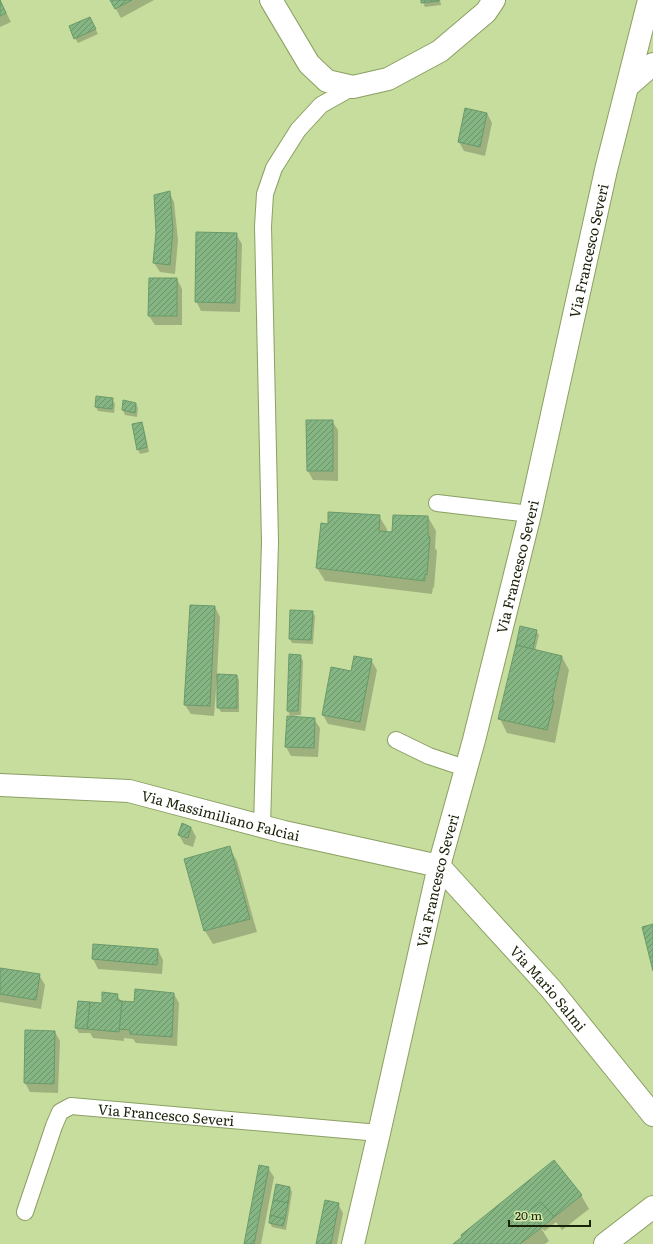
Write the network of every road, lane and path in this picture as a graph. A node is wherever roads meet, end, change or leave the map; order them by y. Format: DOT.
graph roads {
  1 [pos="272,0"];
  2 [pos="494,0"];
  3 [pos="649,0"];
  4 [pos="653,64"];
  5 [pos="628,86"];
  6 [pos="353,87"];
  7 [pos="437,503"];
  8 [pos="530,514"];
  9 [pos="396,740"];
  10 [pos="465,768"];
  11 [pos="0,785"];
  12 [pos="262,826"];
  13 [pos="439,866"];
  14 [pos="653,1115"];
  15 [pos="379,1133"];
  16 [pos="653,1207"];
  17 [pos="25,1212"];
  18 [pos="353,1244"];
  19 [pos="605,1244"];
  1 -- 6 [label="street"];
  2 -- 6 [label="street"];
  3 -- 5 [label="street, Via Francesco Severi"];
  4 -- 5 [label="street"];
  5 -- 8 [label="street, Via Francesco Severi"];
  6 -- 12 [label="lane"];
  7 -- 8 [label="lane"];
  8 -- 10 [label="street, Via Francesco Severi"];
  9 -- 10 [label="lane"];
  10 -- 13 [label="street, Via Francesco Severi"];
  11 -- 12 [label="street, Via Massimiliano Falciai"];
  12 -- 13 [label="street, Via Massimiliano Falciai"];
  13 -- 14 [label="street, Via Mario Salmi"];
  13 -- 15 [label="street, Via Francesco Severi"];
  15 -- 17 [label="lane, Via Francesco Severi"];
  15 -- 18 [label="street, Via Francesco Severi"];
  16 -- 19 [label="street"];
}
